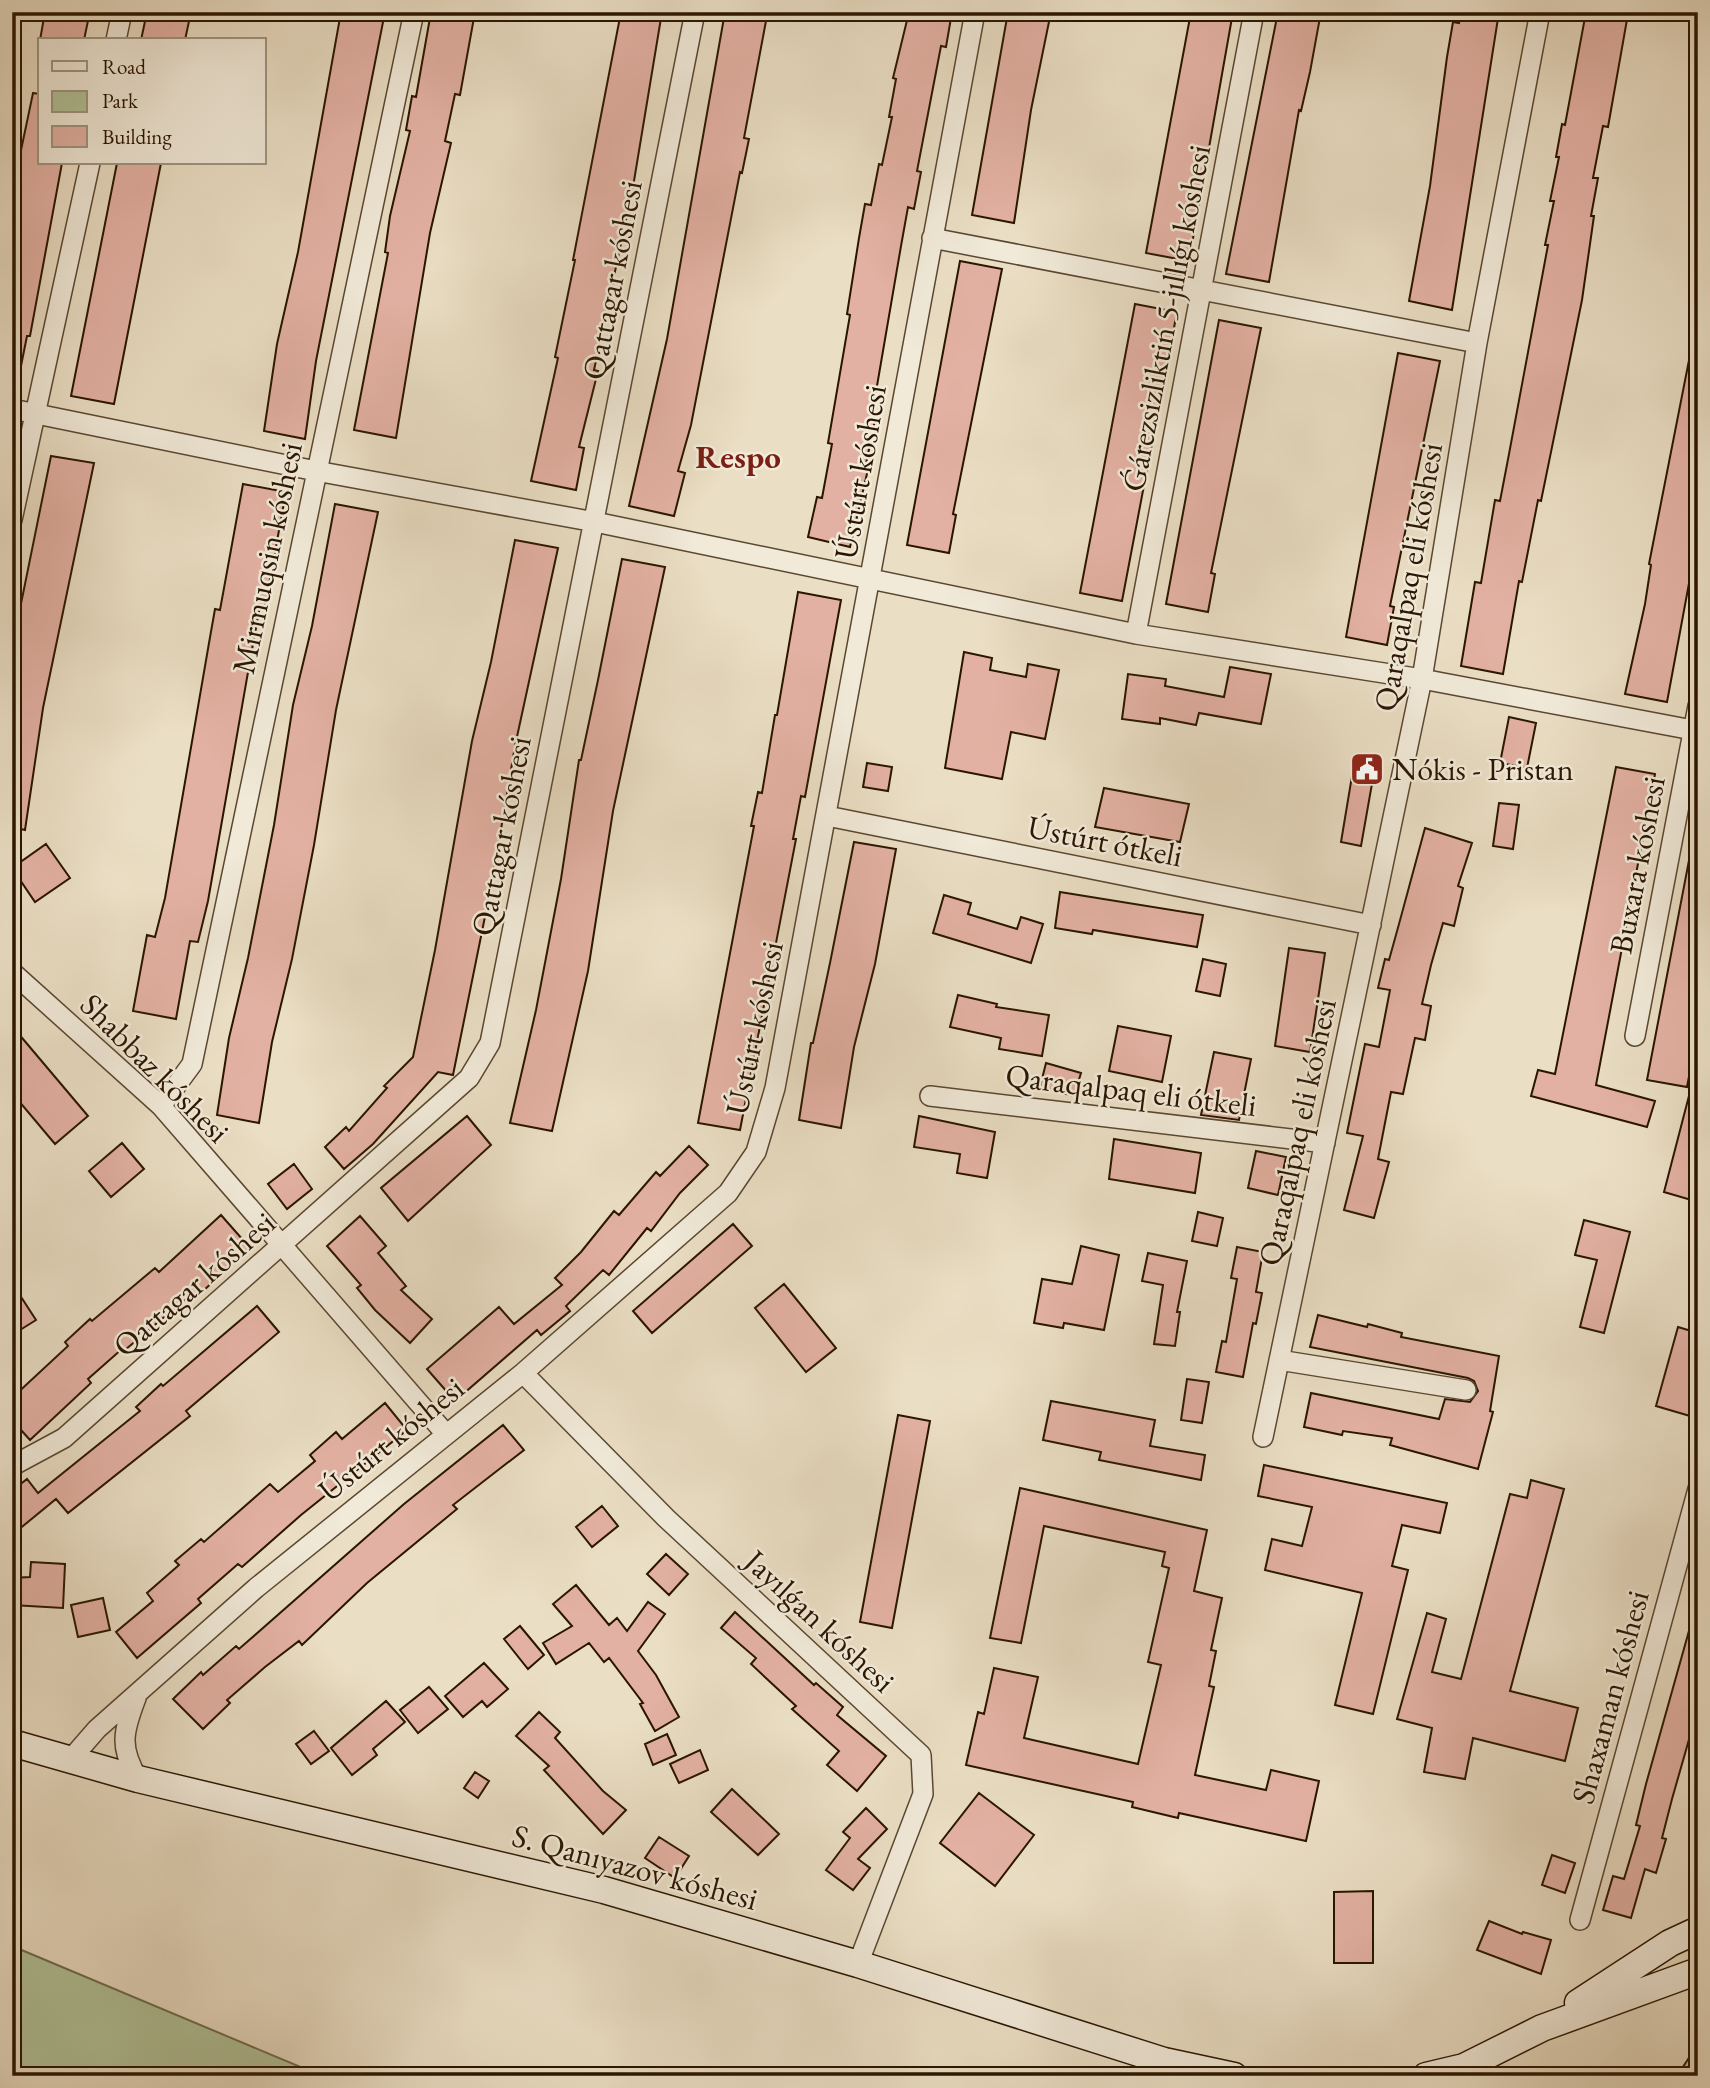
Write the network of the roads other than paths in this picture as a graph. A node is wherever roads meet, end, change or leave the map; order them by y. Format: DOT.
graph roads {
  1 [pos="122,12"];
  2 [pos="414,12"];
  3 [pos="695,12"];
  4 [pos="975,12"];
  5 [pos="1254,12"];
  6 [pos="1540,12"];
  7 [pos="116,38"];
  8 [pos="90,164"];
  9 [pos="932,238"];
  10 [pos="1203,291"];
  11 [pos="1477,343"];
  12 [pos="12,409"];
  13 [pos="36,413"];
  14 [pos="316,471"];
  15 [pos="12,520"];
  16 [pos="595,522"];
  17 [pos="871,580"];
  18 [pos="1136,634"];
  19 [pos="1422,679"];
  20 [pos="1698,706"];
  21 [pos="1695,730"];
  22 [pos="827,816"];
  23 [pos="1371,925"];
  24 [pos="12,972"];
  25 [pos="1635,1036"];
  26 [pos="930,1096"];
  27 [pos="161,1106"];
  28 [pos="1325,1143"];
  29 [pos="282,1246"];
  30 [pos="1279,1360"];
  31 [pos="523,1373"];
  32 [pos="1466,1390"];
  33 [pos="445,1433"];
  34 [pos="1263,1437"];
  35 [pos="12,1466"];
  36 [pos="1698,1489"];
  37 [pos="137,1696"];
  38 [pos="12,1743"];
  39 [pos="70,1759"];
  40 [pos="138,1779"];
  41 [pos="1580,1920"];
  42 [pos="1698,1930"];
  43 [pos="858,1964"];
  44 [pos="1698,1972"];
  45 [pos="1542,2028"];
  46 [pos="1467,2071"];
  47 [pos="1234,2076"];
  48 [pos="1426,2076"];
  1 -- 7 [label="street"];
  2 -- 14 [label="street, Mirmuqsin kóshesi"];
  3 -- 16 [label="street, Qattagar kóshesi"];
  4 -- 9 [label="street, Ústúrt kóshesi"];
  5 -- 10 [label="street, Ǵárezsizliktiń 5-jıllıǵı kóshesi"];
  6 -- 11 [label="street, Qaraqalpaq eli kóshesi"];
  8 -- 13 [label="street"];
  9 -- 10 [label="street"];
  9 -- 17 [label="street, Ústúrt kóshesi"];
  10 -- 11 [label="street"];
  10 -- 18 [label="street, Ǵárezsizliktiń 5-jıllıǵı kóshesi"];
  11 -- 19 [label="street, Qaraqalpaq eli kóshesi"];
  12 -- 13 [label="street"];
  13 -- 14 [label="street"];
  13 -- 15 [label="street"];
  14 -- 16 [label="street"];
  14 -- 27 [label="street, Mirmuqsin kóshesi"];
  16 -- 17 [label="street"];
  16 -- 29 [label="street, Qattagar kóshesi"];
  17 -- 18 [label="street"];
  17 -- 22 [label="street, Ústúrt kóshesi"];
  18 -- 19 [label="street"];
  19 -- 21 [label="street"];
  19 -- 23 [label="street, Qaraqalpaq eli kóshesi"];
  20 -- 21 [label="street, Buxara kóshesi"];
  21 -- 25 [label="street, Buxara kóshesi"];
  22 -- 23 [label="street, Ústúrt ótkeli"];
  22 -- 31 [label="street, Ústúrt kóshesi"];
  23 -- 28 [label="street, Qaraqalpaq eli kóshesi"];
  24 -- 27 [label="street, Shabbaz kóshesi"];
  26 -- 28 [label="street, Qaraqalpaq eli ótkeli"];
  27 -- 29 [label="street, Shabbaz kóshesi"];
  28 -- 30 [label="street, Qaraqalpaq eli kóshesi"];
  29 -- 33 [label="street, Shabbaz kóshesi"];
  29 -- 35 [label="street, Qattagar kóshesi"];
  30 -- 32 [label="street"];
  30 -- 34 [label="street, Qaraqalpaq eli kóshesi"];
  31 -- 33 [label="street, Ústúrt kóshesi"];
  31 -- 43 [label="street, Jayılǵan kóshesi"];
  33 -- 37 [label="street, Ústúrt kóshesi"];
  36 -- 41 [label="street, Shaxaman kóshesi"];
  37 -- 39 [label="street, Ústúrt kóshesi"];
  37 -- 40 [label="street"];
  38 -- 39 [label="street, S. Qanıyazov kóshesi"];
  39 -- 40 [label="street, S. Qanıyazov kóshesi"];
  40 -- 43 [label="street, S. Qanıyazov kóshesi"];
  42 -- 45 [label="street"];
  43 -- 47 [label="street, S. Qanıyazov kóshesi"];
  44 -- 45 [label="street"];
  45 -- 46 [label="street"];
  46 -- 48 [label="street"];
}
